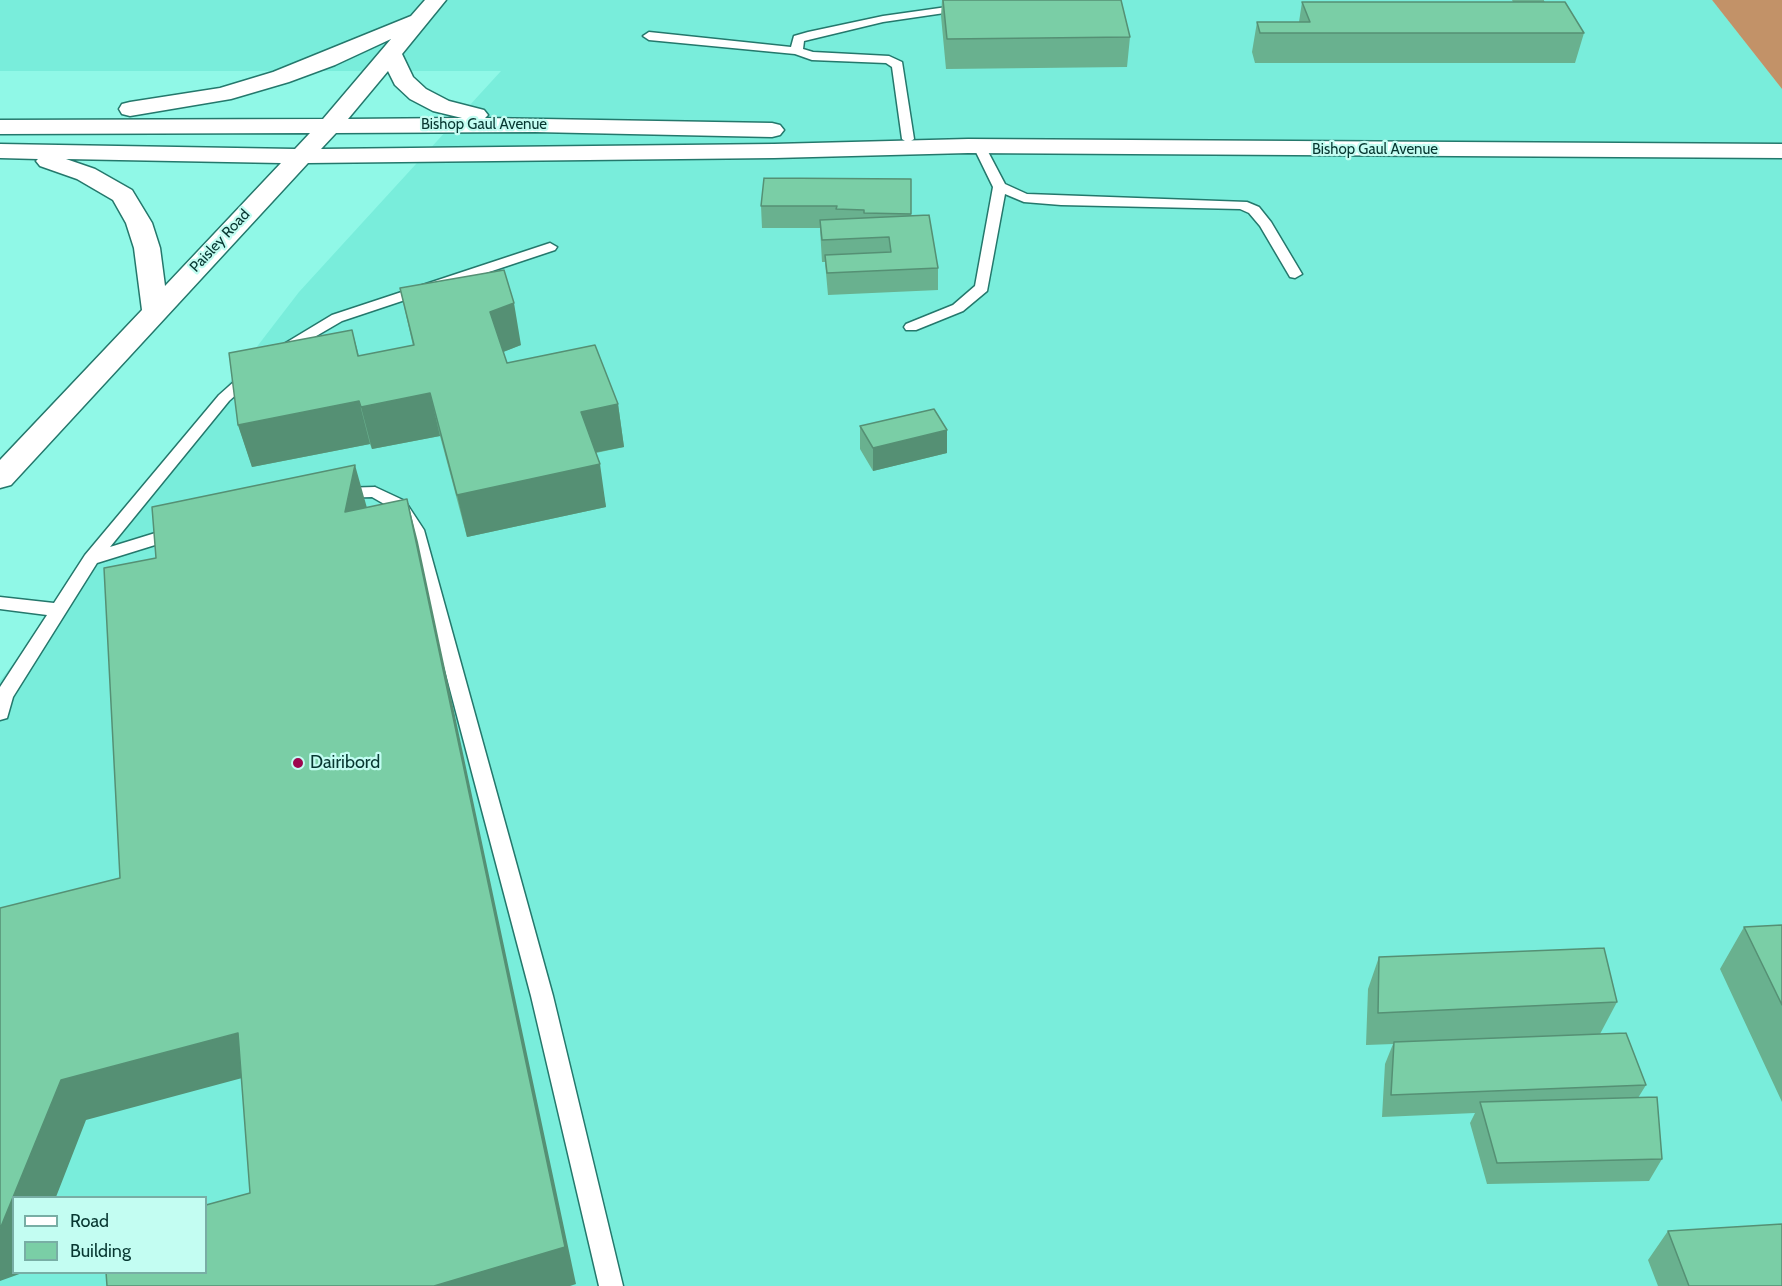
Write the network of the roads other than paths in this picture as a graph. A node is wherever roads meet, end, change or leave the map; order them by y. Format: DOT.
graph roads {
  1 [pos="436,0"];
  2 [pos="962,8"];
  3 [pos="420,18"];
  4 [pos="649,36"];
  5 [pos="797,51"];
  6 [pos="391,53"];
  7 [pos="0,123"];
  8 [pos="330,124"];
  9 [pos="535,125"];
  10 [pos="908,139"];
  11 [pos="1,143"];
  12 [pos="973,146"];
  13 [pos="1782,151"];
  14 [pos="300,156"];
  15 [pos="1000,187"];
  16 [pos="550,247"];
  17 [pos="1295,274"];
  18 [pos="155,311"];
  19 [pos="911,327"];
  20 [pos="0,478"];
  21 [pos="320,495"];
  22 [pos="201,525"];
  23 [pos="91,559"];
  24 [pos="0,603"];
  25 [pos="59,610"];
  26 [pos="1,702"];
  27 [pos="611,1286"];
  1 -- 3 [label="main road, Paisley Road"];
  2 -- 5 [label="lane"];
  3 -- 6 [label="main road, Paisley Road"];
  3 -- 7 [label="main road"];
  4 -- 5 [label="lane"];
  5 -- 10 [label="lane"];
  6 -- 8 [label="main road, Paisley Road"];
  6 -- 9 [label="main road"];
  8 -- 9 [label="main road, Bishop Gaul Avenue"];
  8 -- 11 [label="main road, Bishop Gaul Avenue"];
  8 -- 14 [label="main road, Paisley Road"];
  9 -- 10 [label="main road, Bishop Gaul Avenue"];
  10 -- 12 [label="main road, Bishop Gaul Avenue"];
  11 -- 14 [label="main road, Bishop Gaul Avenue"];
  11 -- 18 [label="main road"];
  12 -- 13 [label="main road, Bishop Gaul Avenue"];
  12 -- 14 [label="main road, Bishop Gaul Avenue"];
  12 -- 15 [label="lane"];
  14 -- 18 [label="main road, Paisley Road"];
  15 -- 17 [label="lane"];
  15 -- 19 [label="lane"];
  16 -- 23 [label="lane"];
  18 -- 20 [label="main road, Paisley Road"];
  21 -- 27 [label="lane"];
  22 -- 23 [label="lane"];
  23 -- 25 [label="lane"];
  24 -- 25 [label="lane"];
  25 -- 26 [label="lane"];
}
